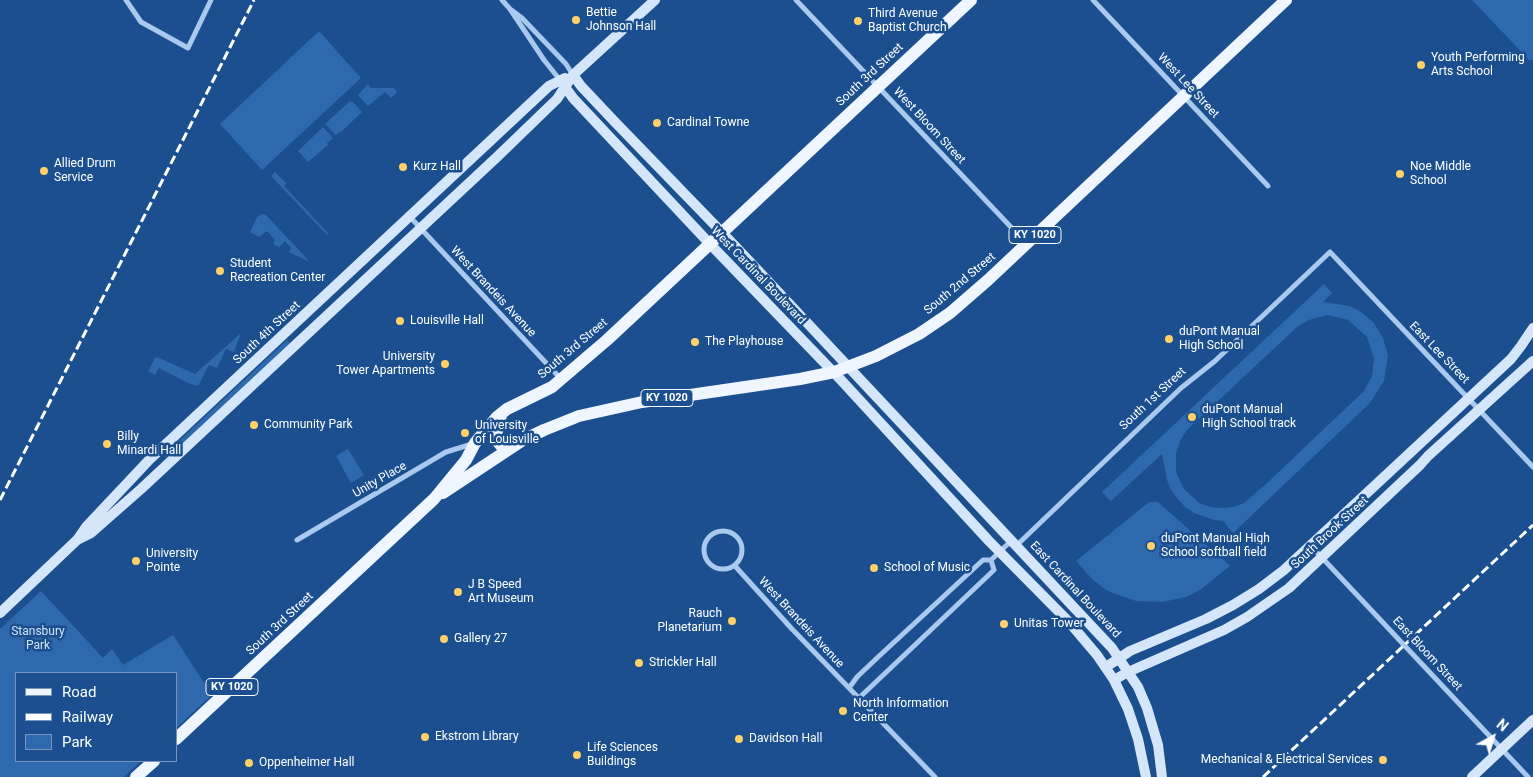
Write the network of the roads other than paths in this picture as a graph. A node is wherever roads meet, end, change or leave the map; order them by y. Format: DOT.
graph roads {
  1 [pos="126,0"];
  2 [pos="211,0"];
  3 [pos="502,0"];
  4 [pos="655,0"];
  5 [pos="796,0"];
  6 [pos="970,0"];
  7 [pos="1093,0"];
  8 [pos="1286,0"];
  9 [pos="510,9"];
  10 [pos="573,75"];
  11 [pos="563,84"];
  12 [pos="878,87"];
  13 [pos="1184,96"];
  14 [pos="1268,186"];
  15 [pos="410,217"];
  16 [pos="420,228"];
  17 [pos="722,233"];
  18 [pos="710,244"];
  19 [pos="1026,244"];
  20 [pos="1330,252"];
  21 [pos="1533,328"];
  22 [pos="1533,361"];
  23 [pos="848,367"];
  24 [pos="834,372"];
  25 [pos="561,380"];
  26 [pos="1468,398"];
  27 [pos="1479,410"];
  28 [pos="502,413"];
  29 [pos="475,443"];
  30 [pos="506,450"];
  31 [pos="1533,468"];
  32 [pos="434,498"];
  33 [pos="77,540"];
  34 [pos="297,540"];
  35 [pos="1014,542"];
  36 [pos="1311,546"];
  37 [pos="1000,552"];
  38 [pos="1322,557"];
  39 [pos="992,560"];
  40 [pos="735,566"];
  41 [pos="0,613"];
  42 [pos="1119,658"];
  43 [pos="1106,667"];
  44 [pos="1128,672"];
  45 [pos="1114,680"];
  46 [pos="849,688"];
  47 [pos="858,698"];
  48 [pos="1533,720"];
  49 [pos="178,737"];
  50 [pos="1502,749"];
  51 [pos="153,762"];
  52 [pos="136,777"];
  53 [pos="935,777"];
  54 [pos="1146,777"];
  55 [pos="1162,777"];
  56 [pos="1472,777"];
  57 [pos="1528,777"];
  1 -- 2 [label="street"];
  3 -- 9 [label="street, West Cardinal Boulevard"];
  4 -- 10 [label="main road, South 4th Street"];
  5 -- 12 [label="street, West Bloom Street"];
  6 -- 12 [label="main road, South 3rd Street / KY 1020"];
  7 -- 13 [label="street, West Lee Street"];
  8 -- 13 [label="main road, South 2nd Street / KY 1020"];
  9 -- 10 [label="street, West Cardinal Boulevard"];
  9 -- 11 [label="street, West Cardinal Boulevard"];
  10 -- 11 [label="main road, South 4th Street"];
  10 -- 17 [label="main road, West Cardinal Boulevard"];
  11 -- 15 [label="main road, South 4th Street"];
  11 -- 16 [label="main road, South 4th Street"];
  11 -- 18 [label="main road, West Cardinal Boulevard"];
  12 -- 17 [label="main road, South 3rd Street / KY 1020"];
  12 -- 19 [label="street, West Bloom Street"];
  13 -- 14 [label="street, West Lee Street"];
  13 -- 19 [label="main road, South 2nd Street / KY 1020"];
  15 -- 16 [label="street, West Brandeis Avenue"];
  15 -- 33 [label="main road, South 4th Street"];
  16 -- 25 [label="street, West Brandeis Avenue"];
  16 -- 33 [label="main road, South 4th Street"];
  17 -- 18 [label="main road, South 3rd Street / KY 1020"];
  17 -- 23 [label="main road, West Cardinal Boulevard"];
  18 -- 24 [label="main road, West Cardinal Boulevard"];
  18 -- 25 [label="main road, South 3rd Street / KY 1020"];
  19 -- 23 [label="main road, South 2nd Street / KY 1020"];
  20 -- 26 [label="street, East Lee Street"];
  20 -- 35 [label="street, South 1st Street"];
  21 -- 26 [label="main road"];
  22 -- 27 [label="main road, South Brook Street"];
  23 -- 24 [label="main road, South 2nd Street / KY 1020"];
  23 -- 35 [label="main road, West Cardinal Boulevard"];
  24 -- 30 [label="main road, South 2nd Street / KY 1020"];
  24 -- 37 [label="main road, West Cardinal Boulevard"];
  25 -- 28 [label="main road, South 3rd Street / KY 1020"];
  26 -- 27 [label="street, East Lee Street"];
  26 -- 36 [label="main road, South Brook Street"];
  27 -- 31 [label="street, East Lee Street"];
  27 -- 38 [label="main road, South Brook Street"];
  28 -- 29 [label="main road, South 3rd Street / KY 1020"];
  28 -- 30 [label="main road"];
  29 -- 32 [label="main road, South 3rd Street / KY 1020"];
  29 -- 34 [label="street, Unity Place"];
  30 -- 32 [label="main road, South 2nd Street / KY 1020"];
  32 -- 49 [label="main road, South 3rd Street / KY 1020"];
  33 -- 41 [label="main road, South 4th Street"];
  35 -- 37 [label="street, South 1st Street"];
  35 -- 42 [label="main road, East Cardinal Boulevard"];
  36 -- 38 [label="street, East Bloom Street"];
  36 -- 42 [label="main road, South Brook Street"];
  37 -- 39 [label="street, South 1st Street"];
  37 -- 43 [label="main road"];
  38 -- 44 [label="main road, South Brook Street"];
  38 -- 50 [label="street, East Bloom Street"];
  39 -- 46 [label="street"];
  39 -- 47 [label="street"];
  40 -- 40 [label="street"];
  40 -- 46 [label="street, West Brandeis Avenue"];
  42 -- 43 [label="main road, South Brook Street"];
  42 -- 44 [label="main road, East Cardinal Boulevard"];
  43 -- 45 [label="main road"];
  44 -- 45 [label="main road, South Brook Street"];
  44 -- 55 [label="main road, East Cardinal Boulevard"];
  45 -- 54 [label="main road"];
  46 -- 47 [label="street, West Brandeis Avenue"];
  47 -- 53 [label="street, West Brandeis Avenue"];
  48 -- 50 [label="main road"];
  50 -- 56 [label="main road"];
  50 -- 57 [label="street, East Bloom Street"];
  51 -- 52 [label="main road"];
}
